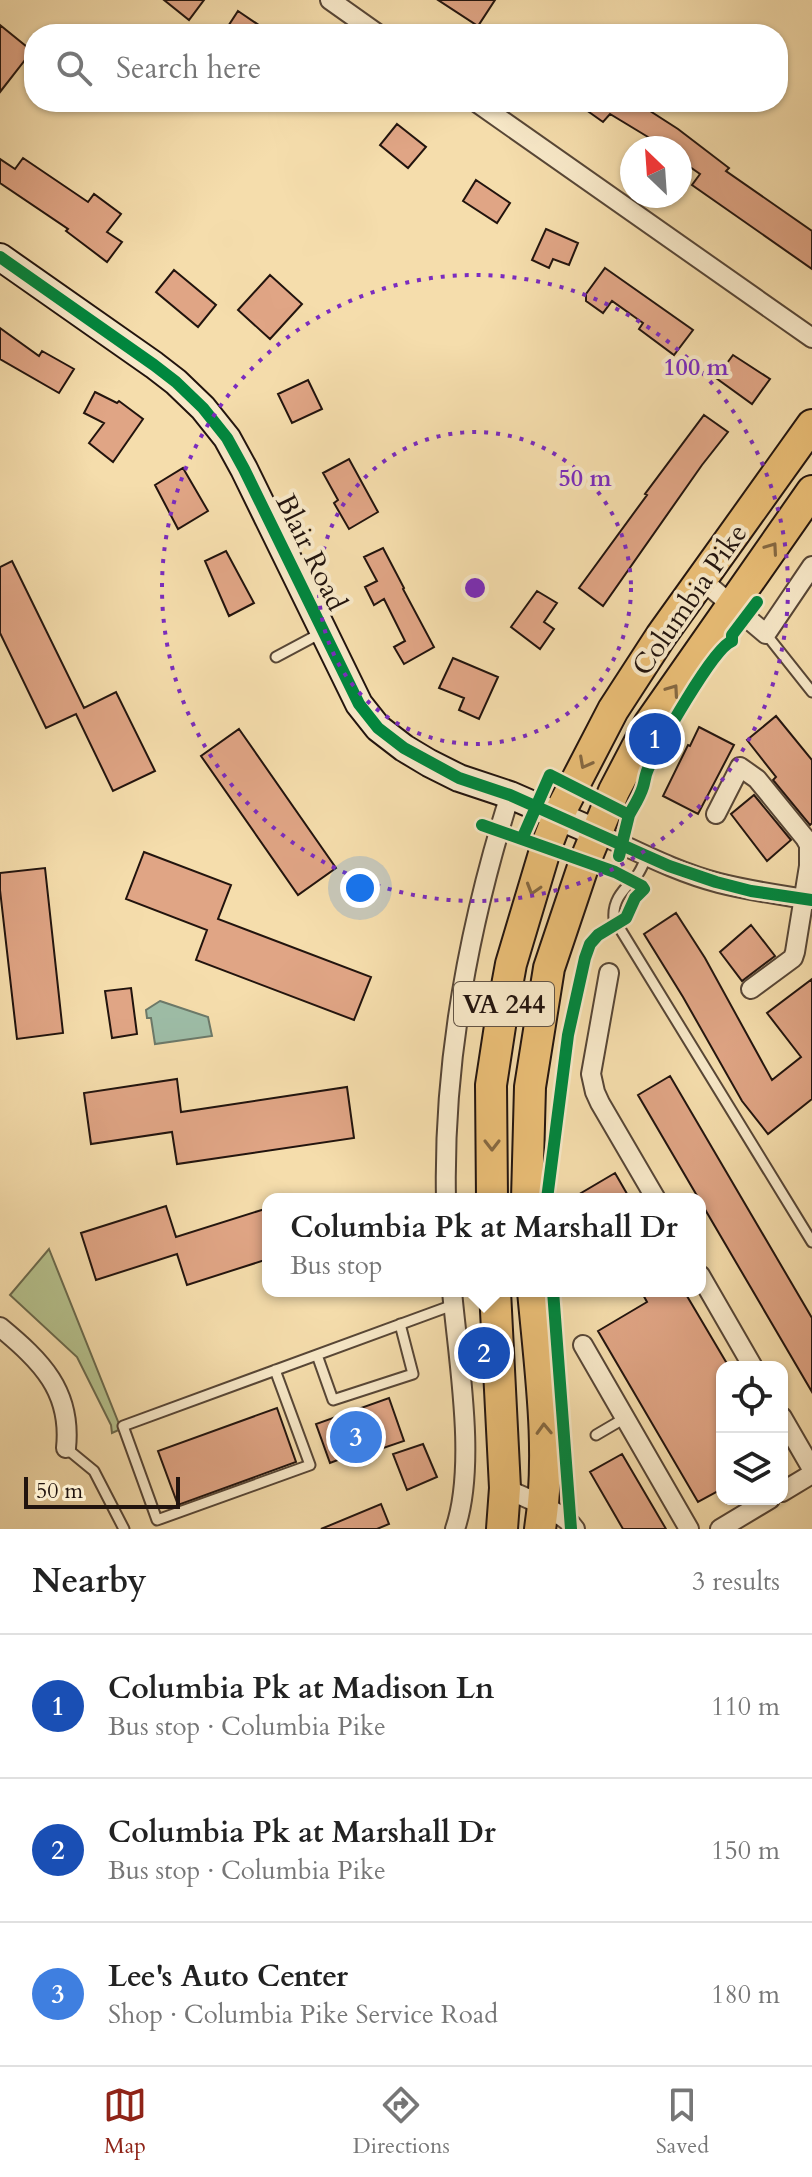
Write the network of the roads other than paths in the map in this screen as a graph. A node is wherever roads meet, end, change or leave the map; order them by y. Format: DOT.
graph roads {
  1 [pos="330,0"];
  2 [pos="364,24"];
  3 [pos="490,112"];
  4 [pos="0,257"];
  5 [pos="812,338"];
  6 [pos="812,425"];
  7 [pos="812,491"];
  8 [pos="812,566"];
  9 [pos="702,580"];
  10 [pos="731,605"];
  11 [pos="324,632"];
  12 [pos="766,634"];
  13 [pos="276,657"];
  14 [pos="812,692"];
  15 [pos="510,795"];
  16 [pos="716,814"];
  17 [pos="558,816"];
  18 [pos="597,833"];
  19 [pos="647,856"];
  20 [pos="807,899"];
  21 [pos="609,973"];
  22 [pos="751,989"];
  23 [pos="446,1193"];
  24 [pos="492,1193"];
  25 [pos="527,1193"];
  26 [pos="652,1193"];
  27 [pos="812,1242"];
  28 [pos="706,1285"];
  29 [pos="494,1297"];
  30 [pos="534,1297"];
  31 [pos="453,1298"];
  32 [pos="400,1324"];
  33 [pos="0,1327"];
  34 [pos="583,1345"];
  35 [pos="317,1355"];
  36 [pos="750,1361"];
  37 [pos="275,1370"];
  38 [pos="481,1394"];
  39 [pos="625,1418"];
  40 [pos="788,1428"];
  41 [pos="596,1435"];
  42 [pos="66,1448"];
  43 [pos="812,1471"];
  44 [pos="505,1488"];
  45 [pos="788,1488"];
  46 [pos="760,1505"];
  47 [pos="542,1518"];
  48 [pos="124,1529"];
  49 [pos="455,1529"];
  50 [pos="502,1529"];
  51 [pos="575,1529"];
  52 [pos="689,1529"];
  53 [pos="720,1529"];
  1 -- 2 [label="street"];
  3 -- 5 [label="street"];
  4 -- 11 [label="street, Blair Road"];
  6 -- 9 [label="main road, Columbia Pike / VA 244"];
  10 -- 7 [label="main road, Columbia Pike / VA 244, one-way"];
  8 -- 12 [label="street"];
  9 -- 10 [label="street"];
  9 -- 17 [label="main road, Columbia Pike / VA 244, one-way"];
  10 -- 12 [label="street"];
  18 -- 10 [label="main road, Columbia Pike / VA 244, one-way"];
  11 -- 13 [label="lane"];
  11 -- 15 [label="street, Blair Road"];
  12 -- 14 [label="lane"];
  15 -- 17 [label="street, Blair Road"];
  15 -- 23 [label="street"];
  16 -- 20 [label="street"];
  17 -- 18 [label="street, Blair Road"];
  17 -- 24 [label="main road, Columbia Pike / VA 244, one-way"];
  18 -- 19 [label="street"];
  18 -- 25 [label="main road, Columbia Pike / VA 244"];
  19 -- 20 [label="street"];
  19 -- 27 [label="lane"];
  20 -- 22 [label="street"];
  21 -- 26 [label="street"];
  28 -- 36 [label="street"];
  29 -- 38 [label="main road"];
  47 -- 30 [label="main road, one-way"];
  31 -- 32 [label="lane"];
  31 -- 38 [label="street"];
  32 -- 35 [label="lane"];
  32 -- 35 [label="lane"];
  33 -- 42 [label="street"];
  34 -- 39 [label="street"];
  35 -- 37 [label="lane"];
  37 -- 37 [label="lane"];
  38 -- 44 [label="main road"];
  38 -- 49 [label="street"];
  39 -- 41 [label="lane"];
  39 -- 52 [label="street"];
  40 -- 43 [label="street"];
  42 -- 48 [label="lane"];
  43 -- 45 [label="street"];
  44 -- 47 [label="street"];
  44 -- 50 [label="main road"];
  46 -- 53 [label="street"];
  47 -- 51 [label="street"];
}
